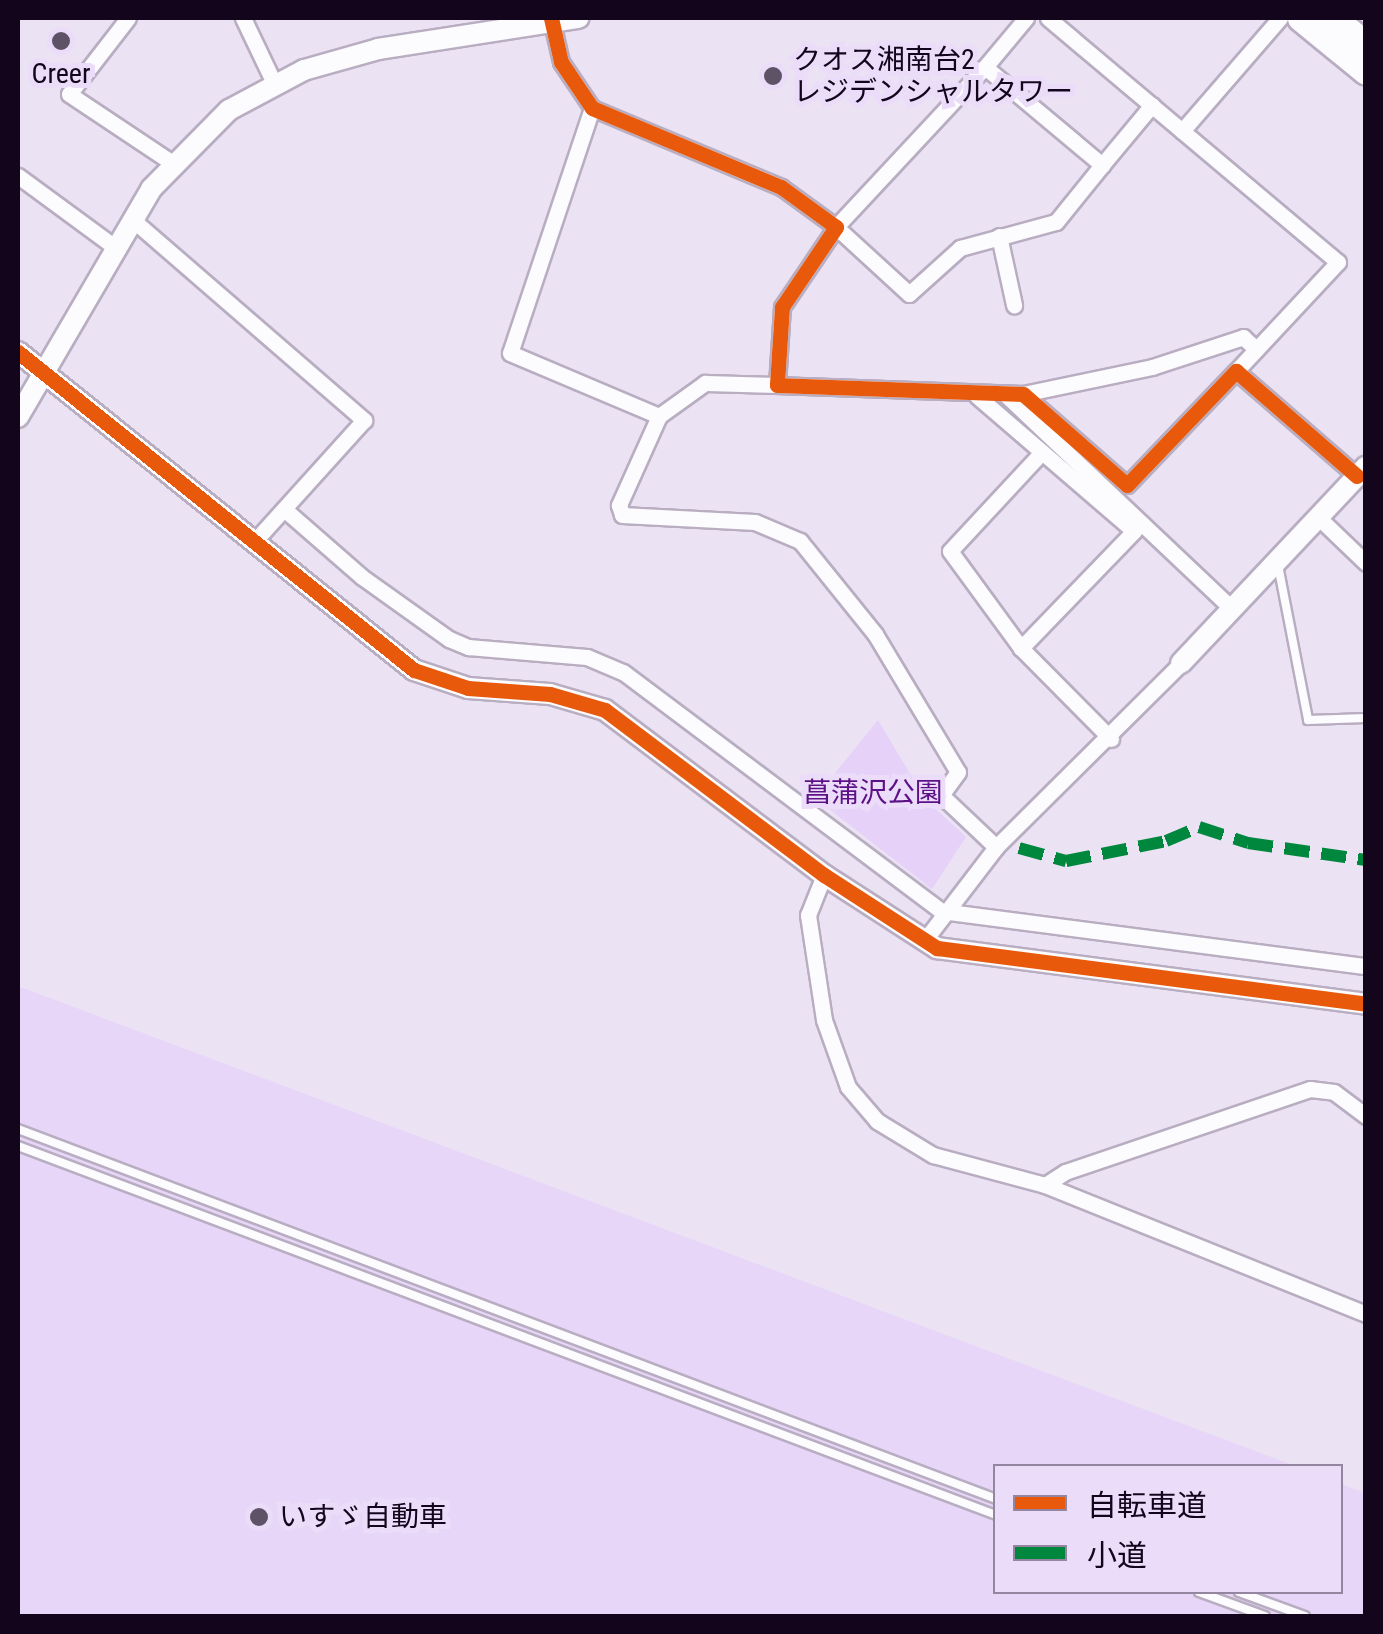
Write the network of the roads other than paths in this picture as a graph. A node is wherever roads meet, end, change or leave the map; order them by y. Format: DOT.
graph roads {
  1 [pos="128,18"];
  2 [pos="243,18"];
  3 [pos="580,18"];
  4 [pos="1026,18"];
  5 [pos="1048,18"];
  6 [pos="1280,18"];
  7 [pos="1300,18"];
  8 [pos="1334,18"];
  9 [pos="551,20"];
  10 [pos="1366,44"];
  11 [pos="985,67"];
  12 [pos="1366,72"];
  13 [pos="274,84"];
  14 [pos="1152,105"];
  15 [pos="592,108"];
  16 [pos="1182,130"];
  17 [pos="171,162"];
  18 [pos="1102,164"];
  19 [pos="18,176"];
  20 [pos="133,220"];
  21 [pos="836,227"];
  22 [pos="998,236"];
  23 [pos="116,248"];
  24 [pos="1014,305"];
  25 [pos="1256,349"];
  26 [pos="18,352"];
  27 [pos="1236,371"];
  28 [pos="43,373"];
  29 [pos="776,385"];
  30 [pos="1015,395"];
  31 [pos="977,396"];
  32 [pos="659,416"];
  33 [pos="18,417"];
  34 [pos="1042,452"];
  35 [pos="1361,472"];
  36 [pos="284,508"];
  37 [pos="1318,517"];
  38 [pos="253,543"];
  39 [pos="1278,560"];
  40 [pos="1366,562"];
  41 [pos="1232,609"];
  42 [pos="1021,648"];
  43 [pos="1181,663"];
  44 [pos="1366,718"];
  45 [pos="1111,739"];
  46 [pos="996,847"];
  47 [pos="824,875"];
  48 [pos="941,910"];
  49 [pos="924,941"];
  50 [pos="1366,966"];
  51 [pos="1366,1004"];
  52 [pos="1366,1116"];
  53 [pos="18,1129"];
  54 [pos="18,1146"];
  55 [pos="1044,1185"];
  56 [pos="1366,1314"];
  57 [pos="993,1498"];
  58 [pos="993,1514"];
  59 [pos="1204,1594"];
  60 [pos="1245,1594"];
  61 [pos="1265,1616"];
  62 [pos="1306,1616"];
  1 -- 17 [label="street"];
  2 -- 13 [label="street"];
  3 -- 9 [label="street"];
  4 -- 11 [label="street"];
  5 -- 14 [label="street"];
  6 -- 16 [label="street"];
  7 -- 12 [label="main road"];
  8 -- 10 [label="main road"];
  9 -- 13 [label="street"];
  9 -- 15 [label="street"];
  11 -- 18 [label="street"];
  11 -- 21 [label="street"];
  13 -- 17 [label="street"];
  14 -- 16 [label="street"];
  14 -- 18 [label="street"];
  15 -- 21 [label="street"];
  15 -- 32 [label="street"];
  16 -- 25 [label="street"];
  17 -- 20 [label="street"];
  18 -- 22 [label="street"];
  19 -- 23 [label="street"];
  20 -- 23 [label="street"];
  20 -- 36 [label="street"];
  21 -- 22 [label="street"];
  21 -- 29 [label="street"];
  22 -- 24 [label="street"];
  23 -- 28 [label="street"];
  25 -- 27 [label="street"];
  25 -- 30 [label="street"];
  26 -- 28 [label="street"];
  27 -- 30 [label="street"];
  27 -- 35 [label="street"];
  28 -- 33 [label="street"];
  28 -- 38 [label="street"];
  29 -- 31 [label="street"];
  29 -- 32 [label="street"];
  30 -- 31 [label="street"];
  30 -- 41 [label="street"];
  31 -- 34 [label="street"];
  32 -- 46 [label="street"];
  34 -- 42 [label="street"];
  34 -- 42 [label="street"];
  35 -- 37 [label="street"];
  36 -- 38 [label="street"];
  36 -- 48 [label="street"];
  37 -- 39 [label="street"];
  37 -- 40 [label="street"];
  38 -- 47 [label="street"];
  39 -- 41 [label="street"];
  39 -- 44 [label="lane"];
  41 -- 43 [label="street"];
  42 -- 45 [label="street"];
  43 -- 45 [label="street"];
  45 -- 46 [label="street"];
  46 -- 48 [label="street"];
  47 -- 49 [label="street"];
  47 -- 55 [label="street"];
  48 -- 49 [label="street"];
  48 -- 50 [label="street"];
  49 -- 51 [label="street"];
  52 -- 55 [label="street"];
  53 -- 57 [label="lane"];
  54 -- 58 [label="lane"];
  55 -- 56 [label="street"];
  59 -- 61 [label="lane"];
  60 -- 62 [label="lane"];
}
